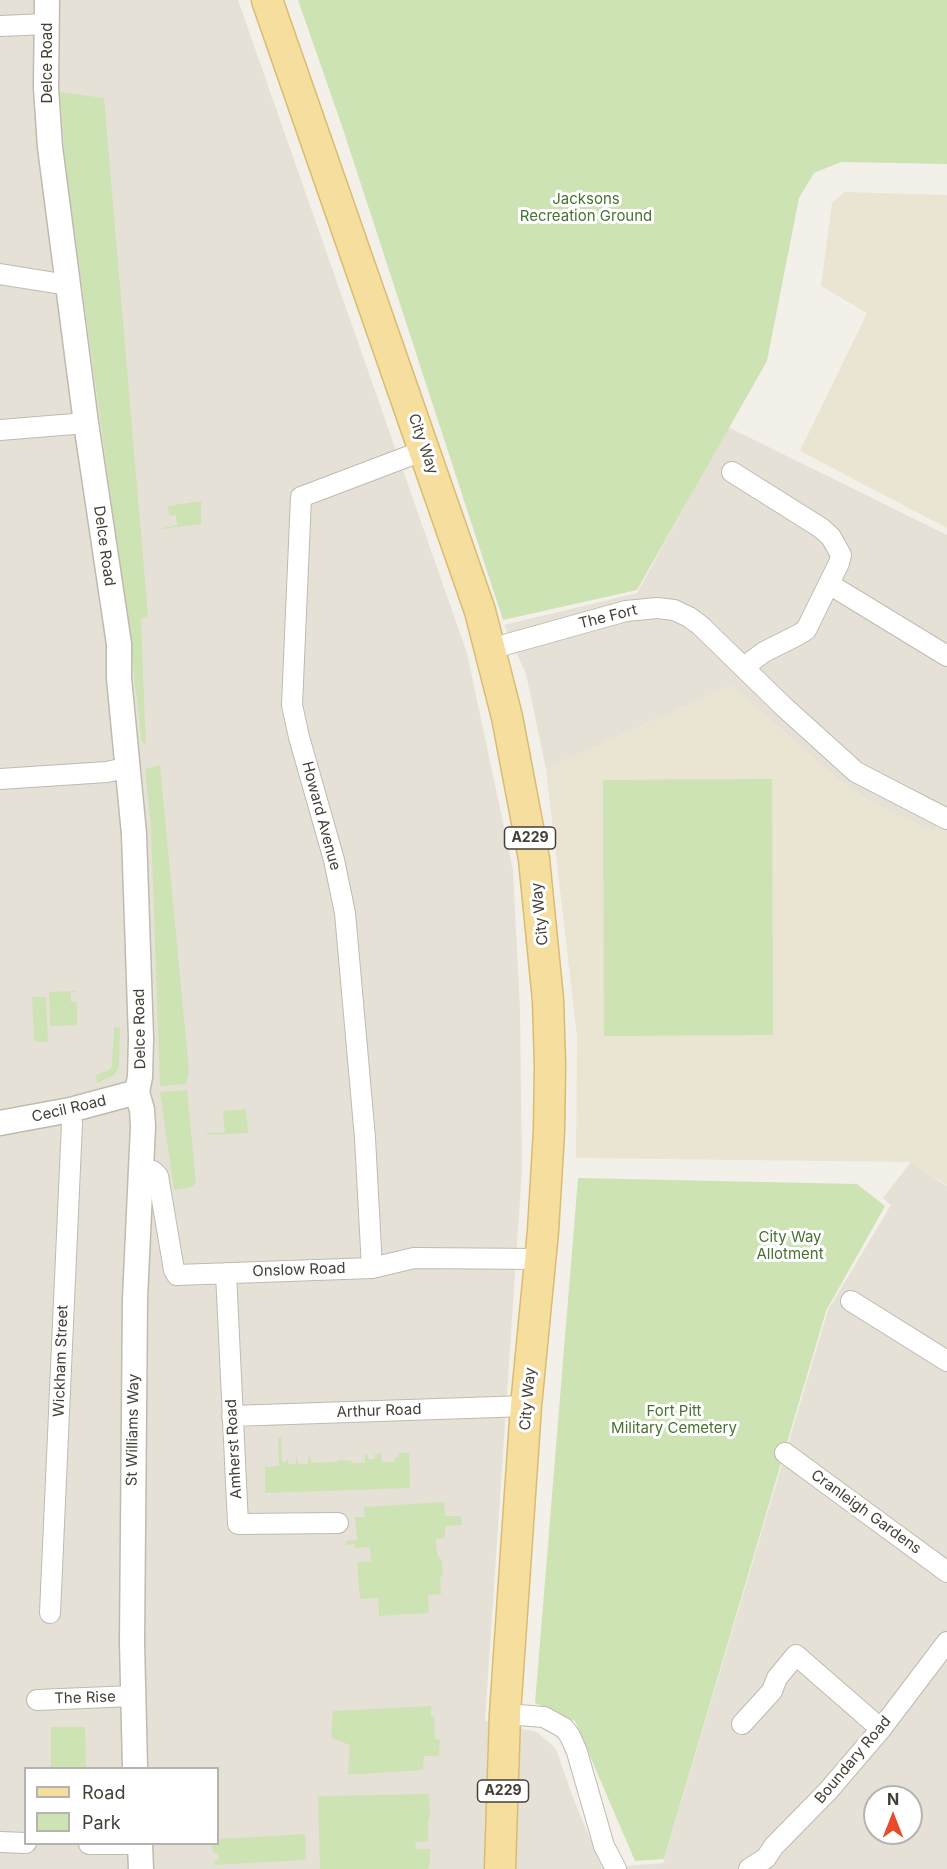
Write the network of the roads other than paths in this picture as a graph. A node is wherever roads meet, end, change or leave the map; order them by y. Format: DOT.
graph roads {
  1 [pos="47,0"];
  2 [pos="267,0"];
  3 [pos="47,24"];
  4 [pos="0,26"];
  5 [pos="0,274"];
  6 [pos="68,285"];
  7 [pos="86,423"];
  8 [pos="0,430"];
  9 [pos="425,450"];
  10 [pos="732,472"];
  11 [pos="829,584"];
  12 [pos="490,649"];
  13 [pos="946,654"];
  14 [pos="744,668"];
  15 [pos="129,767"];
  16 [pos="0,779"];
  17 [pos="947,819"];
  18 [pos="137,1092"];
  19 [pos="70,1110"];
  20 [pos="0,1123"];
  21 [pos="141,1170"];
  22 [pos="541,1259"];
  23 [pos="372,1268"];
  24 [pos="225,1273"];
  25 [pos="851,1301"];
  26 [pos="947,1361"];
  27 [pos="526,1406"];
  28 [pos="232,1416"];
  29 [pos="785,1453"];
  30 [pos="338,1523"];
  31 [pos="947,1572"];
  32 [pos="50,1613"];
  33 [pos="947,1642"];
  34 [pos="133,1696"];
  35 [pos="37,1700"];
  36 [pos="505,1714"];
  37 [pos="742,1725"];
  38 [pos="881,1728"];
  39 [pos="135,1767"];
  40 [pos="0,1842"];
  41 [pos="24,1843"];
  42 [pos="140,1845"];
  43 [pos="759,1867"];
  44 [pos="141,1869"];
  45 [pos="500,1869"];
  46 [pos="616,1869"];
  1 -- 3 [label="street, Delce Road"];
  2 -- 9 [label="main road, City Way / A229"];
  3 -- 4 [label="street"];
  3 -- 6 [label="street, Delce Road"];
  5 -- 6 [label="street"];
  6 -- 7 [label="street, Delce Road"];
  7 -- 8 [label="street"];
  7 -- 15 [label="street, Delce Road"];
  9 -- 12 [label="main road, City Way / A229"];
  9 -- 23 [label="street, Howard Avenue"];
  10 -- 11 [label="street"];
  11 -- 13 [label="street"];
  11 -- 14 [label="street"];
  12 -- 14 [label="street, The Fort"];
  12 -- 22 [label="main road, City Way / A229"];
  14 -- 17 [label="street, The Fort"];
  15 -- 16 [label="street"];
  15 -- 18 [label="street, Delce Road"];
  18 -- 19 [label="street, Cecil Road"];
  18 -- 21 [label="street, St Williams Way"];
  19 -- 20 [label="street, Cecil Road"];
  19 -- 32 [label="street, Wickham Street"];
  21 -- 24 [label="street, Onslow Road"];
  21 -- 34 [label="street, St Williams Way"];
  22 -- 23 [label="street, Onslow Road"];
  22 -- 27 [label="main road, City Way / A229"];
  23 -- 24 [label="street, Onslow Road"];
  24 -- 28 [label="street, Amherst Road"];
  25 -- 26 [label="street"];
  27 -- 28 [label="street, Arthur Road"];
  27 -- 36 [label="main road, City Way / A229"];
  28 -- 30 [label="street, Amherst Road"];
  29 -- 31 [label="street, Cranleigh Gardens"];
  33 -- 38 [label="street, Boundary Road"];
  34 -- 35 [label="street, The Rise"];
  34 -- 39 [label="street, St Williams Way"];
  36 -- 45 [label="main road, City Way / A229"];
  36 -- 46 [label="street"];
  37 -- 38 [label="street"];
  38 -- 43 [label="street, Boundary Road"];
  40 -- 41 [label="street"];
  42 -- 44 [label="street"];
}
